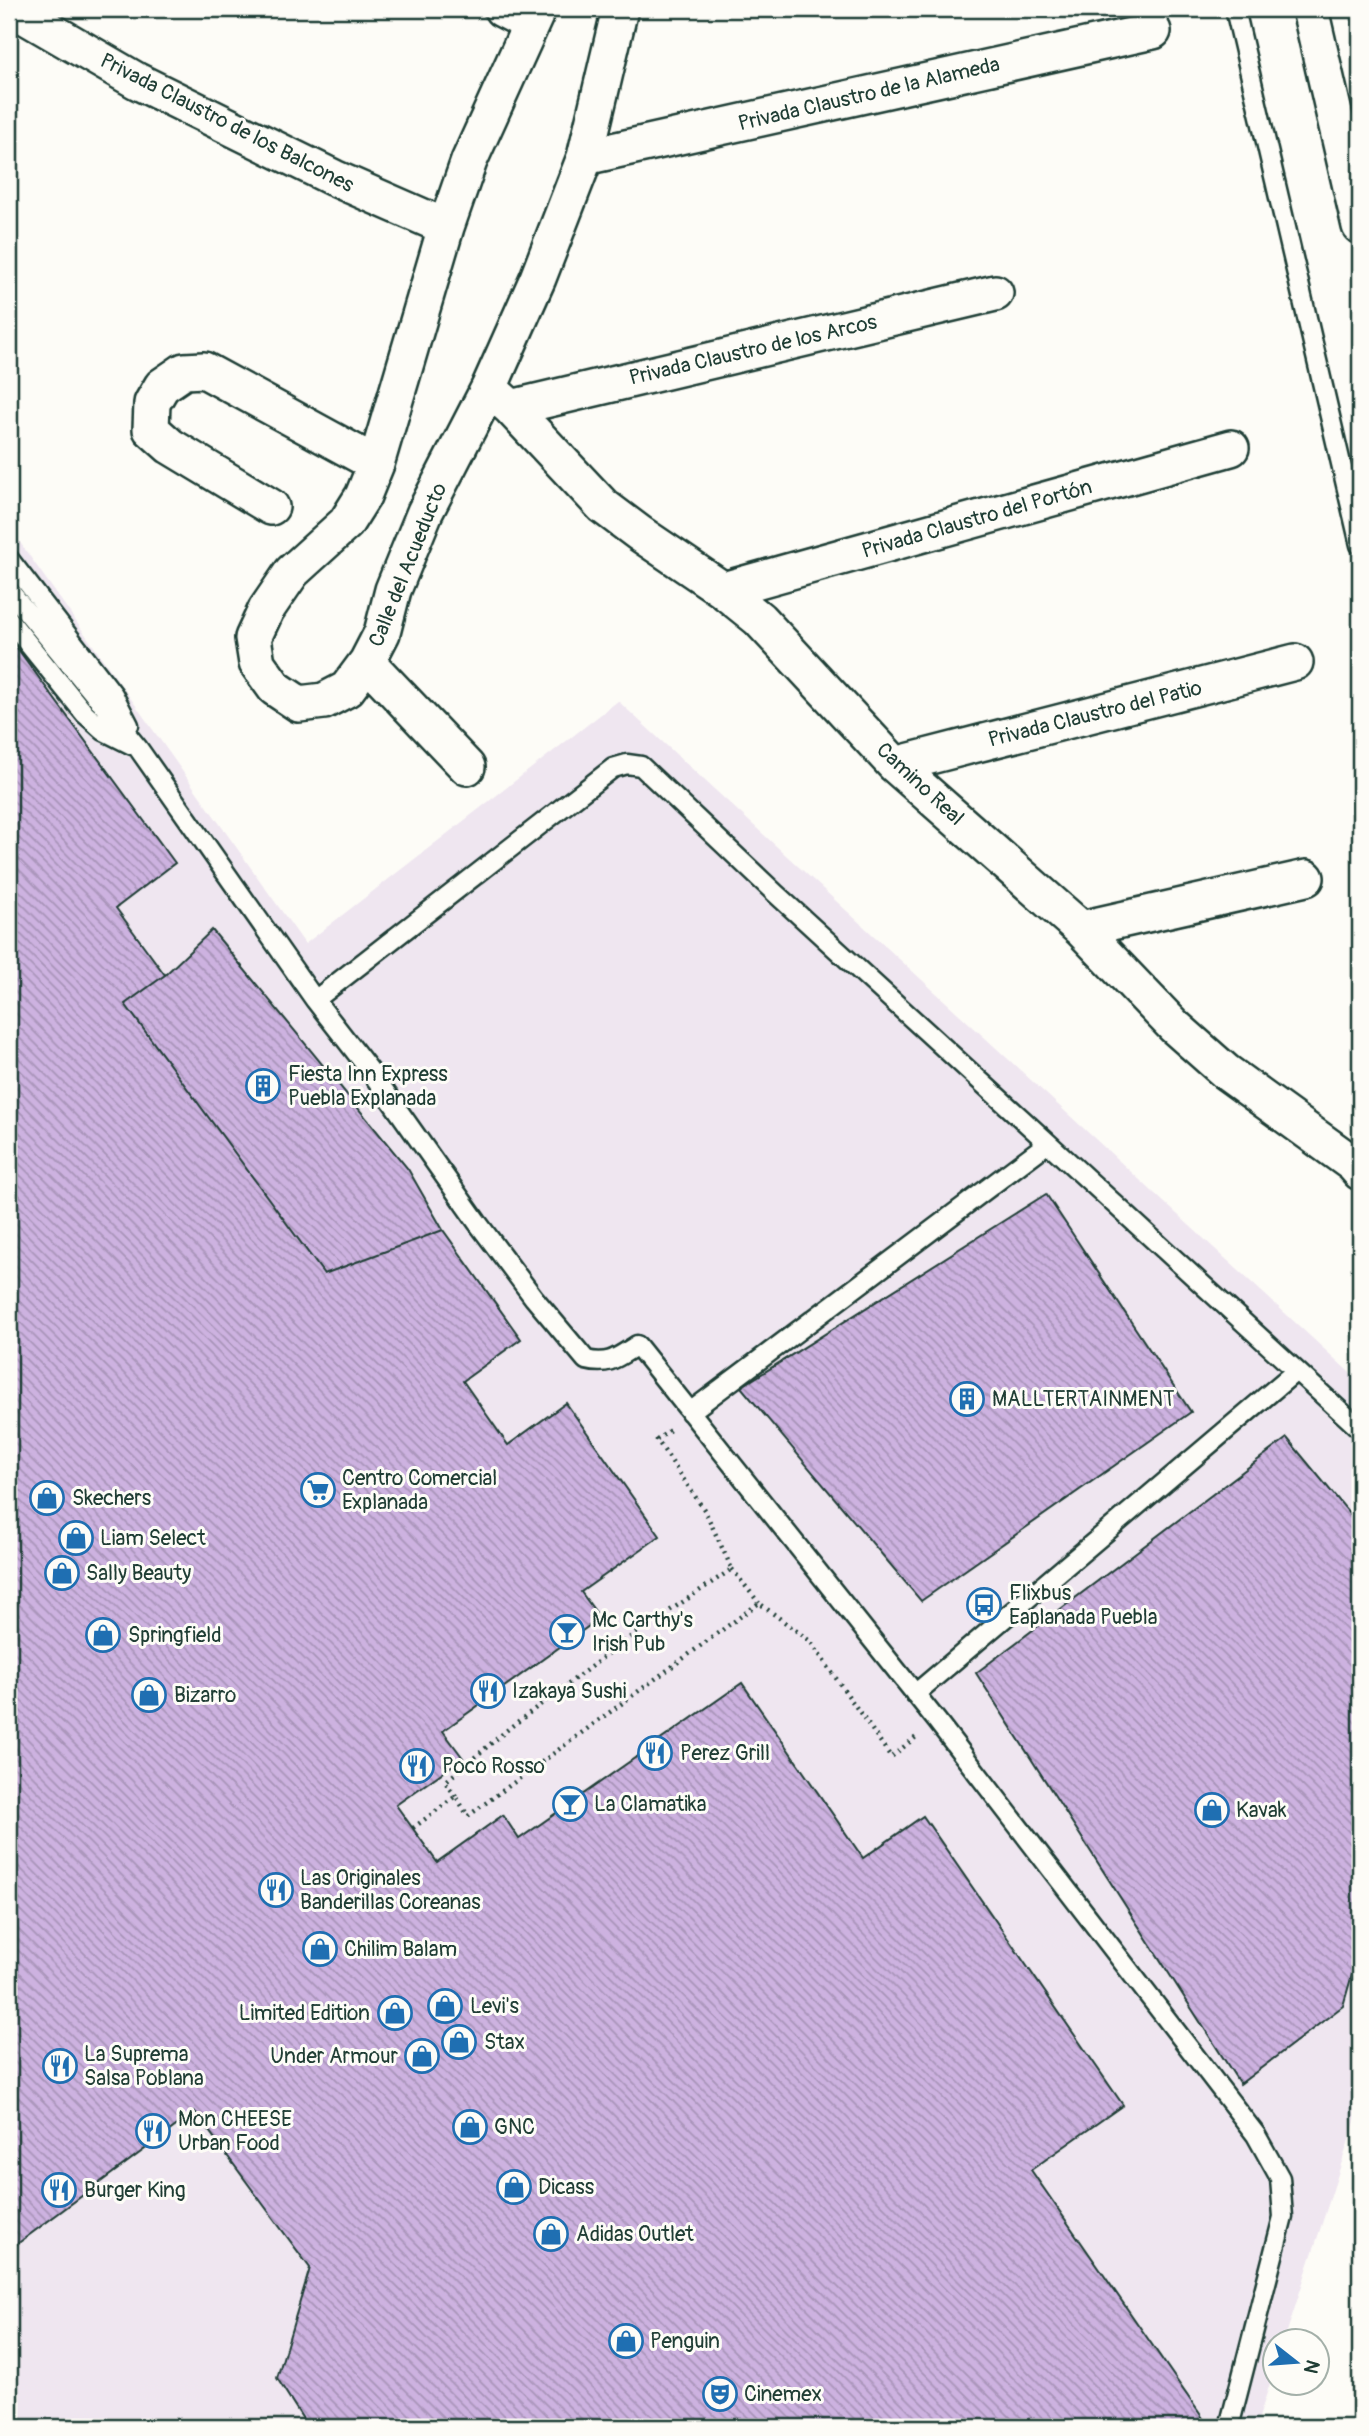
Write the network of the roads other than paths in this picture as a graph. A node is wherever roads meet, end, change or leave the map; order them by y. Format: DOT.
graph roads {
  1 [pos="13,9"];
  2 [pos="620,9"];
  3 [pos="1235,9"];
  4 [pos="1310,9"];
  5 [pos="524,14"];
  6 [pos="1153,31"];
  7 [pos="585,157"];
  8 [pos="446,226"];
  9 [pos="1360,226"];
  10 [pos="995,293"];
  11 [pos="500,398"];
  12 [pos="1231,448"];
  13 [pos="376,464"];
  14 [pos="271,507"];
  15 [pos="1360,545"];
  16 [pos="9,559"];
  17 [pos="9,590"];
  18 [pos="723,590"];
  19 [pos="9,620"];
  20 [pos="367,662"];
  21 [pos="1295,662"];
  22 [pos="138,748"];
  23 [pos="895,765"];
  24 [pos="467,767"];
  25 [pos="1306,878"];
  26 [pos="1081,929"];
  27 [pos="316,1000"];
  28 [pos="1048,1143"];
  29 [pos="1360,1172"];
  30 [pos="1296,1371"];
  31 [pos="690,1412"];
  32 [pos="1360,1429"];
  33 [pos="915,1694"];
  34 [pos="1229,2427"];
  1 -- 8 [label="street, Privada Claustro de los Balcones"];
  2 -- 7 [label="street, Calle del Acueducto"];
  3 -- 15 [label="lane"];
  4 -- 9 [label="street"];
  5 -- 8 [label="street, Calle del Acueducto"];
  6 -- 7 [label="street, Privada Claustro de la Alameda"];
  7 -- 11 [label="street, Calle del Acueducto"];
  8 -- 13 [label="street, Calle del Acueducto"];
  10 -- 11 [label="street, Privada Claustro de los Arcos"];
  11 -- 18 [label="street, Camino Real"];
  11 -- 20 [label="street, Calle del Acueducto"];
  12 -- 18 [label="street, Privada Claustro del Portón"];
  13 -- 14 [label="street"];
  13 -- 20 [label="street, Calle del Acueducto"];
  16 -- 22 [label="lane"];
  17 -- 22 [label="lane"];
  18 -- 23 [label="street, Camino Real"];
  19 -- 22 [label="lane"];
  20 -- 24 [label="street"];
  21 -- 23 [label="street, Privada Claustro del Patio"];
  22 -- 27 [label="lane"];
  23 -- 26 [label="street, Camino Real"];
  25 -- 26 [label="street"];
  26 -- 29 [label="street, Camino Real"];
  27 -- 28 [label="lane"];
  27 -- 31 [label="lane"];
  28 -- 30 [label="lane"];
  28 -- 31 [label="lane"];
  30 -- 32 [label="lane"];
  30 -- 33 [label="lane"];
  31 -- 33 [label="lane"];
  33 -- 34 [label="lane"];
}
